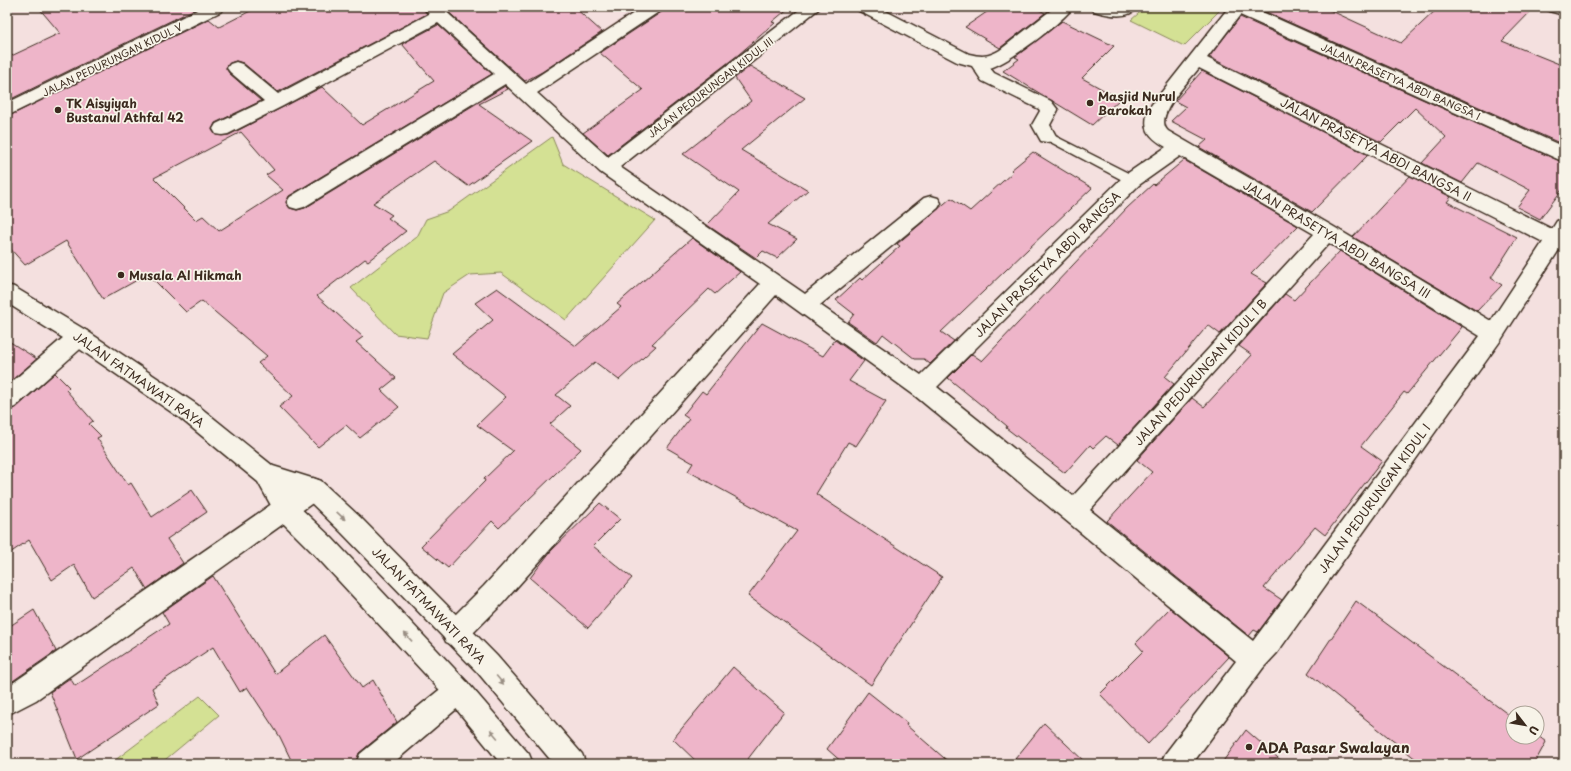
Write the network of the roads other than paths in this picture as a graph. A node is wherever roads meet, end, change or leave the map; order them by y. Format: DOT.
graph roads {
  1 [pos="216,7"];
  2 [pos="654,7"];
  3 [pos="813,7"];
  4 [pos="865,7"];
  5 [pos="1065,7"];
  6 [pos="1100,7"];
  7 [pos="1130,7"];
  8 [pos="1238,7"];
  9 [pos="1555,7"];
  10 [pos="1564,10"];
  11 [pos="436,11"];
  12 [pos="1196,59"];
  13 [pos="980,63"];
  14 [pos="236,68"];
  15 [pos="506,75"];
  16 [pos="525,93"];
  17 [pos="277,102"];
  18 [pos="7,110"];
  19 [pos="222,129"];
  20 [pos="1046,136"];
  21 [pos="1179,147"];
  22 [pos="1564,155"];
  23 [pos="607,167"];
  24 [pos="1132,180"];
  25 [pos="298,202"];
  26 [pos="932,203"];
  27 [pos="1327,232"];
  28 [pos="1560,233"];
  29 [pos="774,282"];
  30 [pos="7,293"];
  31 [pos="805,304"];
  32 [pos="1494,334"];
  33 [pos="79,338"];
  34 [pos="922,388"];
  35 [pos="7,400"];
  36 [pos="266,474"];
  37 [pos="313,490"];
  38 [pos="286,510"];
  39 [pos="1075,514"];
  40 [pos="455,633"];
  41 [pos="1254,659"];
  42 [pos="458,690"];
  43 [pos="7,702"];
  44 [pos="370,764"];
  45 [pos="519,764"];
  46 [pos="572,764"];
  47 [pos="1175,764"];
  1 -- 18 [label="street, JALAN PEDURUNGAN KIDUL V"];
  2 -- 16 [label="street"];
  3 -- 23 [label="street, JALAN PEDURUNGAN KIDUL III"];
  4 -- 13 [label="street"];
  5 -- 13 [label="street"];
  6 -- 7 [label="street"];
  8 -- 12 [label="street, JALAN PRASETYA ABDI BANGSA III"];
  8 -- 22 [label="street, JALAN PRASETYA ABDI BANGSA I"];
  9 -- 10 [label="street"];
  11 -- 15 [label="street"];
  11 -- 17 [label="street"];
  12 -- 21 [label="street, JALAN PRASETYA ABDI BANGSA III"];
  12 -- 28 [label="street, JALAN PRASETYA ABDI BANGSA II"];
  13 -- 20 [label="street"];
  14 -- 17 [label="street"];
  15 -- 16 [label="street"];
  15 -- 25 [label="street"];
  16 -- 23 [label="street"];
  17 -- 19 [label="street"];
  20 -- 24 [label="lane"];
  21 -- 24 [label="street, JALAN PRASETYA ABDI BANGSA"];
  21 -- 27 [label="street, JALAN PRASETYA ABDI BANGSA III"];
  23 -- 29 [label="street"];
  24 -- 34 [label="street, JALAN PRASETYA ABDI BANGSA"];
  26 -- 31 [label="street"];
  27 -- 32 [label="street, JALAN PRASETYA ABDI BANGSA III"];
  27 -- 39 [label="street, JALAN PEDURUNGAN KIDUL I B"];
  28 -- 32 [label="street, JALAN PEDURUNGAN KIDUL I"];
  29 -- 31 [label="street"];
  29 -- 40 [label="street"];
  30 -- 33 [label="street, JALAN FATMAWATI RAYA"];
  31 -- 34 [label="street"];
  32 -- 41 [label="street, JALAN PEDURUNGAN KIDUL I"];
  33 -- 35 [label="street"];
  33 -- 36 [label="street, JALAN FATMAWATI RAYA"];
  34 -- 39 [label="street"];
  36 -- 37 [label="street, JALAN FATMAWATI RAYA"];
  36 -- 38 [label="street, JALAN FATMAWATI RAYA"];
  37 -- 38 [label="street"];
  37 -- 40 [label="street, JALAN FATMAWATI RAYA, one-way"];
  42 -- 38 [label="street, JALAN FATMAWATI RAYA, one-way"];
  38 -- 43 [label="street"];
  39 -- 41 [label="street"];
  40 -- 46 [label="street, JALAN FATMAWATI RAYA, one-way"];
  41 -- 47 [label="street, JALAN PEDURUNGAN KIDUL I"];
  42 -- 44 [label="street"];
  45 -- 42 [label="street, JALAN FATMAWATI RAYA, one-way"];
}
